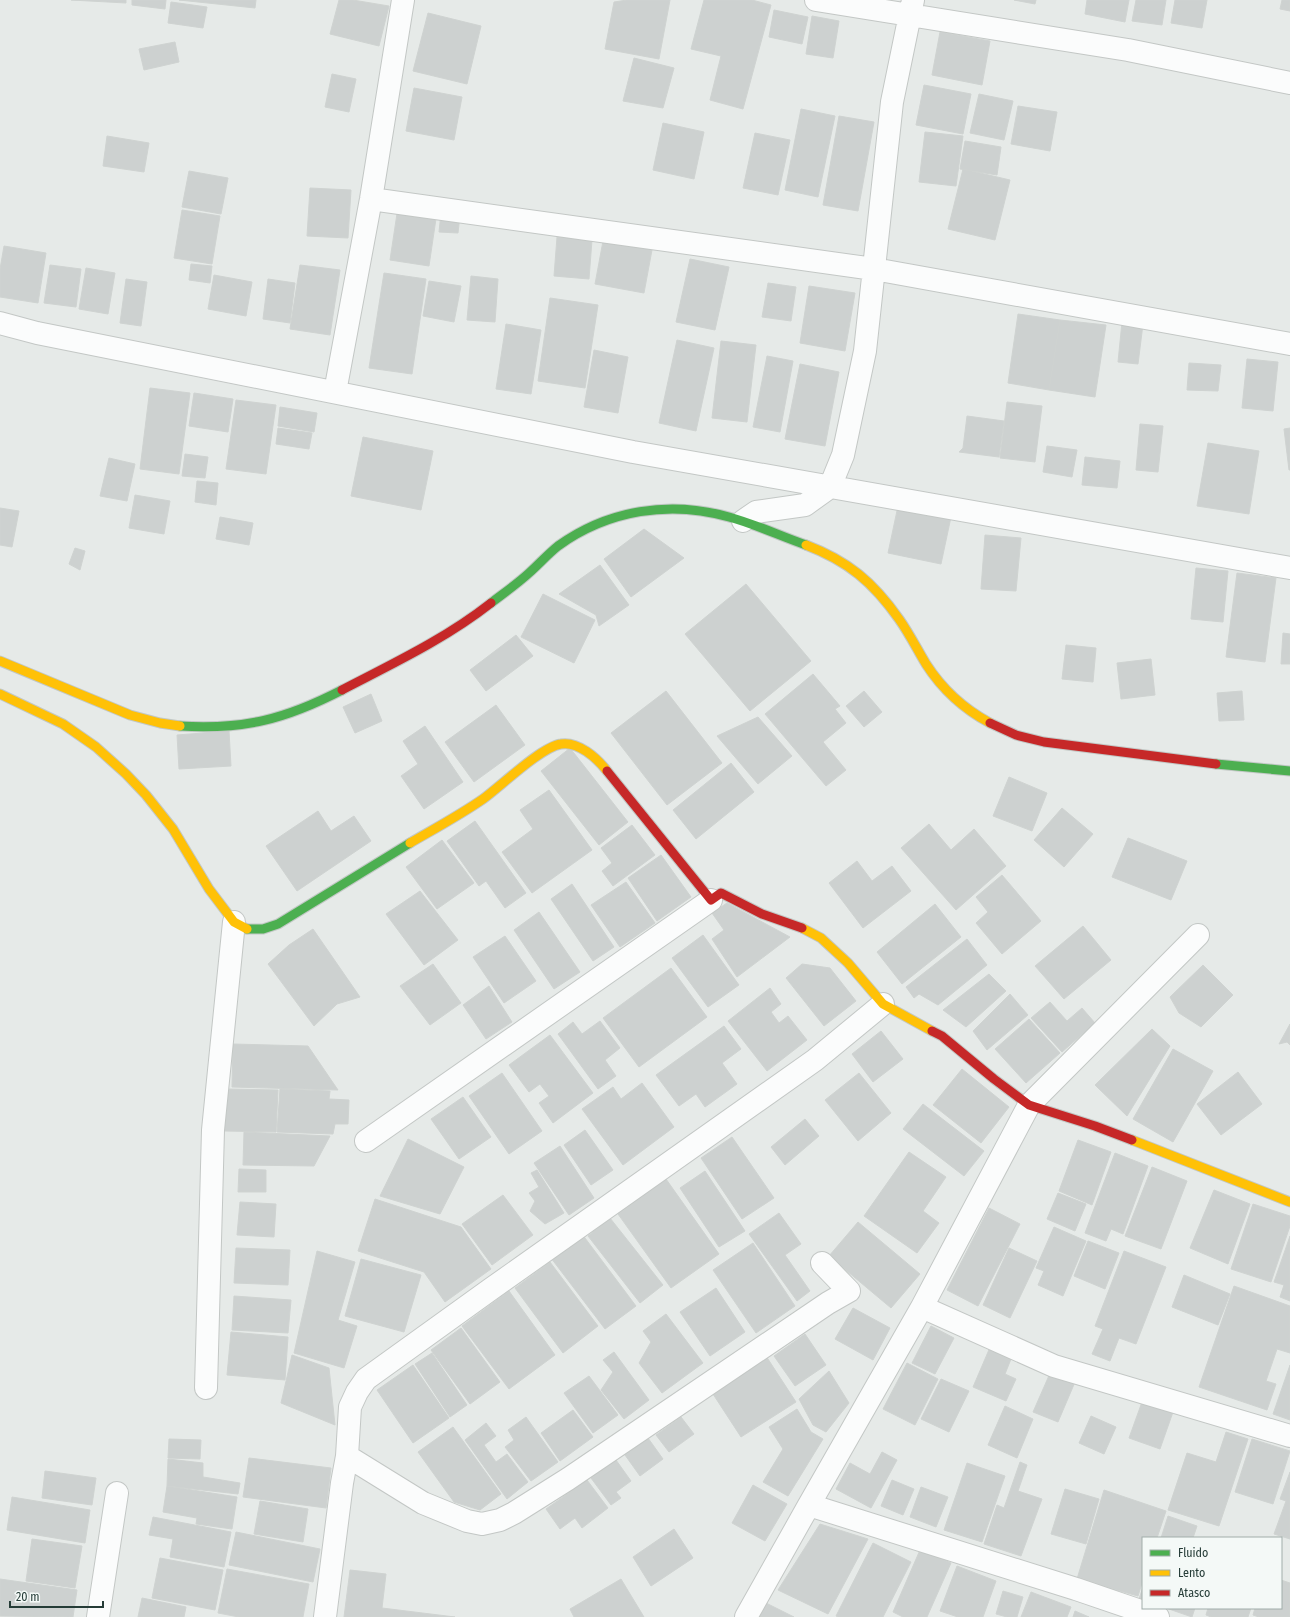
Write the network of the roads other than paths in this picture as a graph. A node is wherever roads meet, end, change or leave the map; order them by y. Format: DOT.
graph roads {
  1 [pos="403,0"];
  2 [pos="816,0"];
  3 [pos="911,8"];
  4 [pos="1290,83"];
  5 [pos="371,199"];
  6 [pos="874,269"];
  7 [pos="0,323"];
  8 [pos="1290,344"];
  9 [pos="335,392"];
  10 [pos="830,487"];
  11 [pos="743,521"];
  12 [pos="1290,568"];
  13 [pos="0,661"];
  14 [pos="0,694"];
  15 [pos="1290,771"];
  16 [pos="711,900"];
  17 [pos="234,922"];
  18 [pos="1198,935"];
  19 [pos="883,1004"];
  20 [pos="1029,1106"];
  21 [pos="366,1141"];
  22 [pos="1290,1202"];
  23 [pos="822,1262"];
  24 [pos="922,1307"];
  25 [pos="206,1388"];
  26 [pos="1290,1436"];
  27 [pos="347,1456"];
  28 [pos="117,1493"];
  29 [pos="809,1505"];
  30 [pos="98,1617"];
  31 [pos="325,1617"];
  32 [pos="746,1617"];
  33 [pos="1158,1617"];
  1 -- 5 [label="street"];
  2 -- 3 [label="street"];
  3 -- 4 [label="street"];
  3 -- 6 [label="street"];
  5 -- 6 [label="street"];
  5 -- 9 [label="street"];
  6 -- 8 [label="street"];
  6 -- 10 [label="street"];
  7 -- 9 [label="street"];
  9 -- 10 [label="street"];
  10 -- 11 [label="street"];
  10 -- 12 [label="street"];
  11 -- 13 [label="street"];
  11 -- 15 [label="street"];
  14 -- 17 [label="street"];
  16 -- 17 [label="street"];
  16 -- 19 [label="street"];
  16 -- 21 [label="street"];
  17 -- 25 [label="street"];
  18 -- 20 [label="street"];
  19 -- 20 [label="street"];
  19 -- 27 [label="street"];
  20 -- 22 [label="street"];
  20 -- 24 [label="street"];
  23 -- 27 [label="street"];
  24 -- 26 [label="street"];
  24 -- 29 [label="street"];
  27 -- 31 [label="street"];
  28 -- 30 [label="street"];
  29 -- 32 [label="street"];
  29 -- 33 [label="street"];
}
